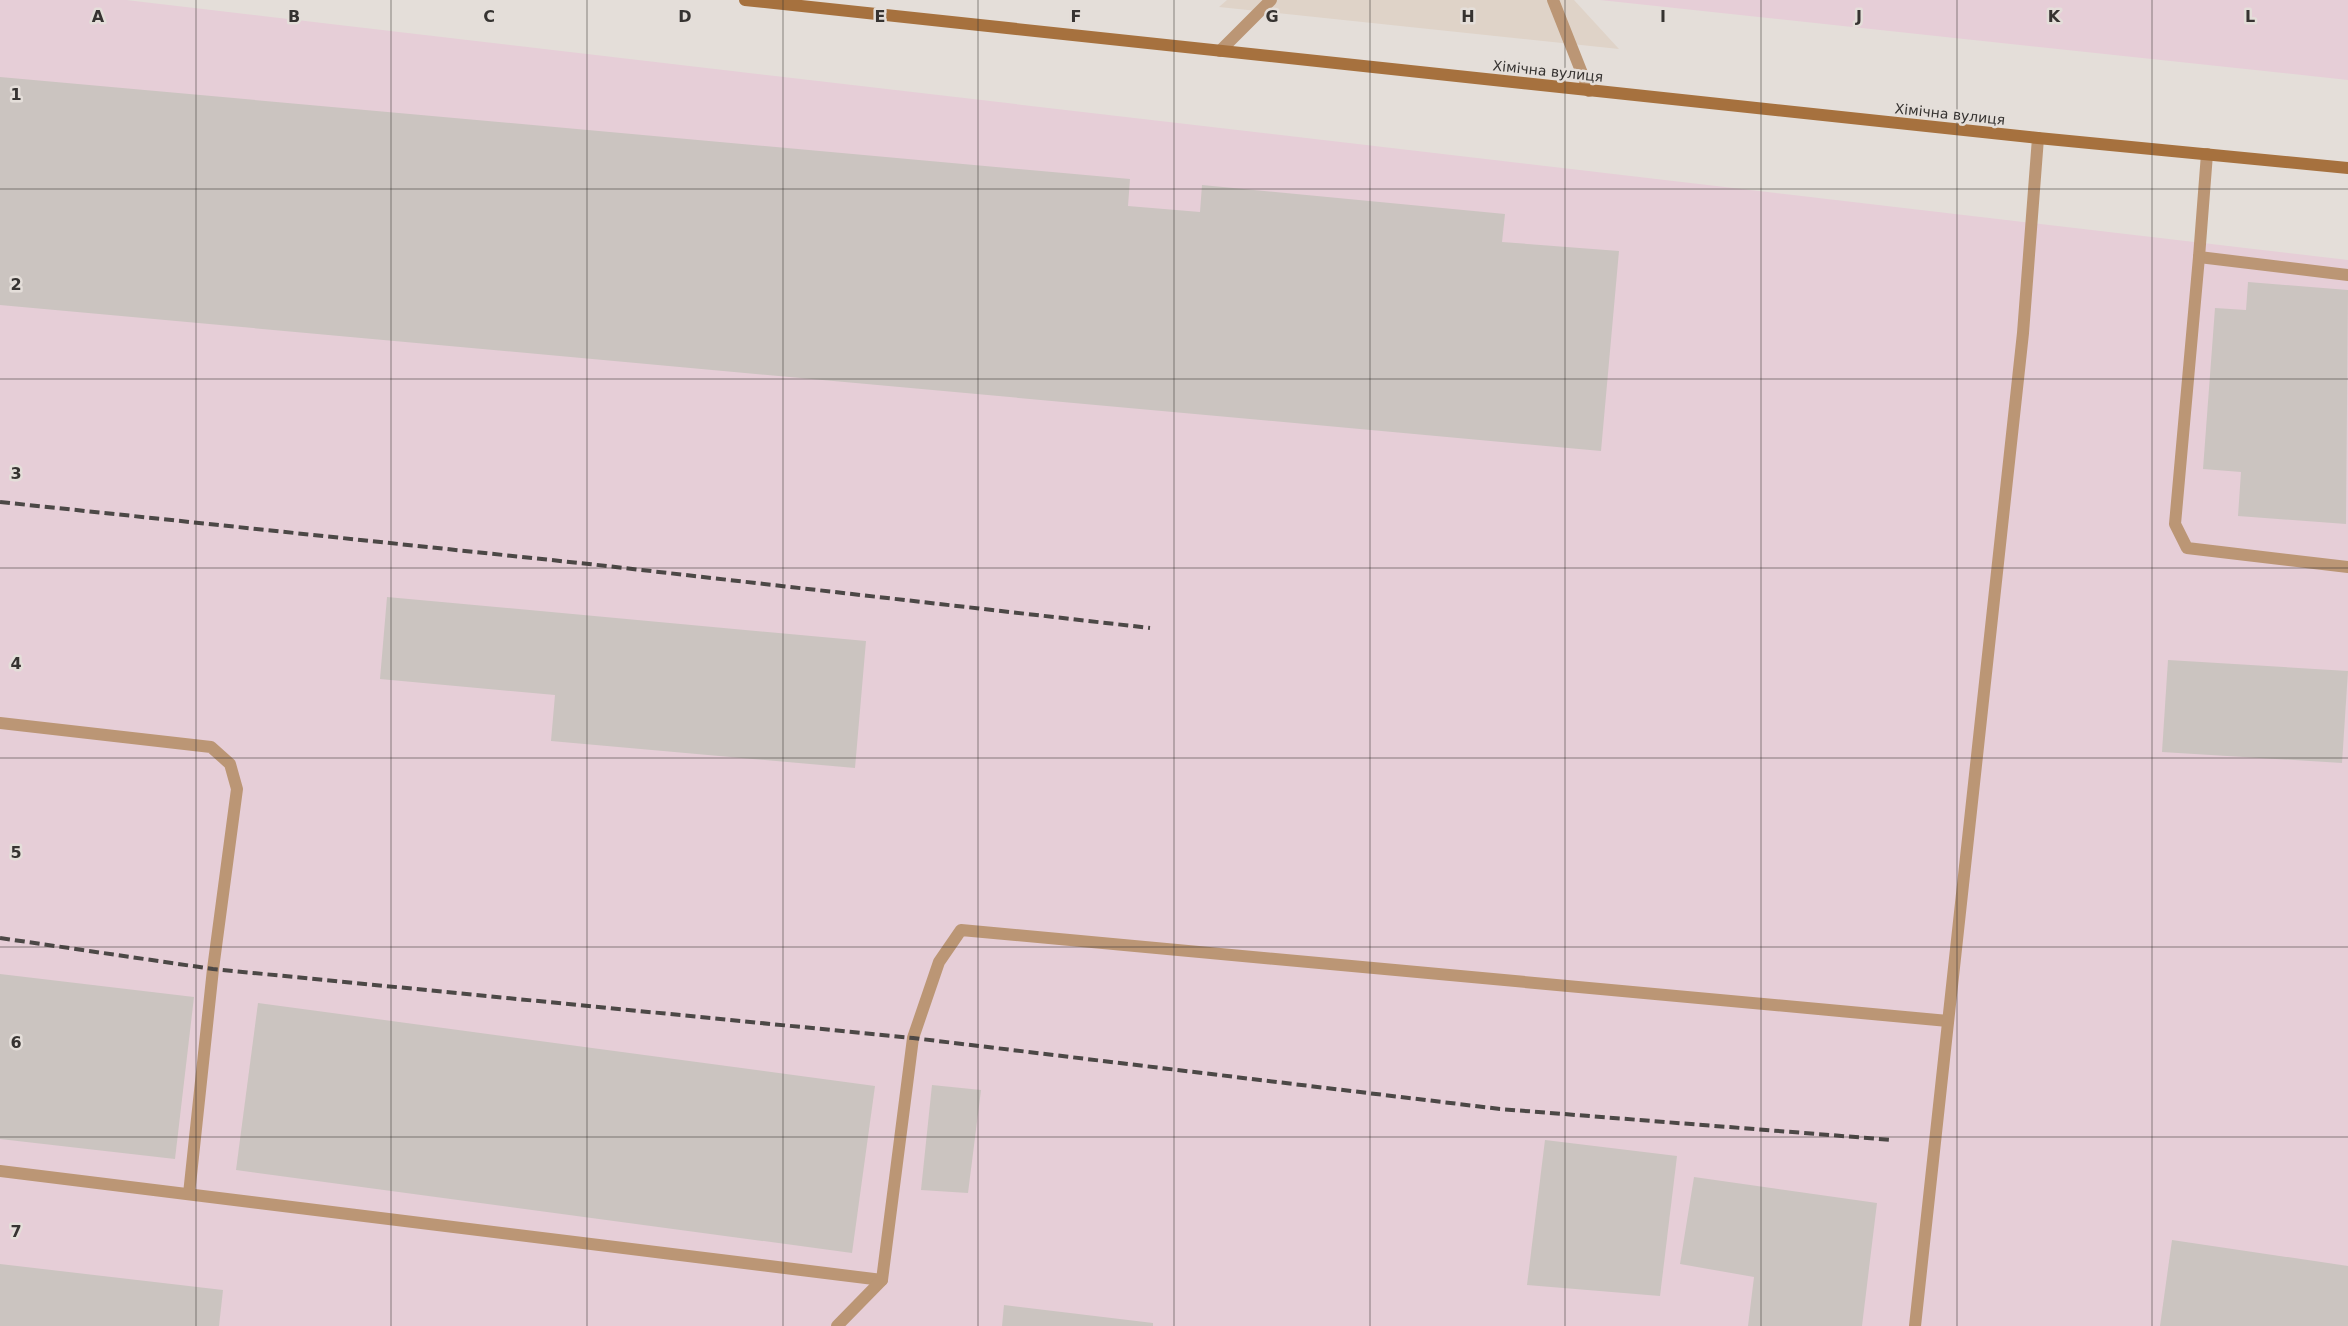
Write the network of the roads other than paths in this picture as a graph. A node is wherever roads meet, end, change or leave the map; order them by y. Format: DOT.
graph roads {
  1 [pos="745,0"];
  2 [pos="1271,0"];
  3 [pos="1553,0"];
  4 [pos="1220,51"];
  5 [pos="1589,91"];
  6 [pos="2038,138"];
  7 [pos="2206,154"];
  8 [pos="2348,168"];
  9 [pos="2199,257"];
  10 [pos="2348,275"];
  11 [pos="2348,567"];
  12 [pos="0,723"];
  13 [pos="1948,1021"];
  14 [pos="0,1171"];
  15 [pos="188,1194"];
  16 [pos="882,1280"];
  17 [pos="837,1326"];
  18 [pos="1915,1326"];
  1 -- 4 [label="main road, Хімічна вулиця"];
  2 -- 4 [label="lane"];
  3 -- 5 [label="lane"];
  4 -- 5 [label="main road, Хімічна вулиця"];
  5 -- 6 [label="main road, Хімічна вулиця"];
  6 -- 7 [label="main road, Хімічна вулиця"];
  6 -- 13 [label="lane"];
  7 -- 8 [label="main road, Хімічна вулиця"];
  7 -- 9 [label="lane"];
  9 -- 10 [label="lane"];
  9 -- 11 [label="lane"];
  12 -- 15 [label="lane"];
  13 -- 16 [label="lane"];
  13 -- 18 [label="lane"];
  14 -- 15 [label="lane"];
  15 -- 16 [label="lane"];
  16 -- 17 [label="lane"];
}
